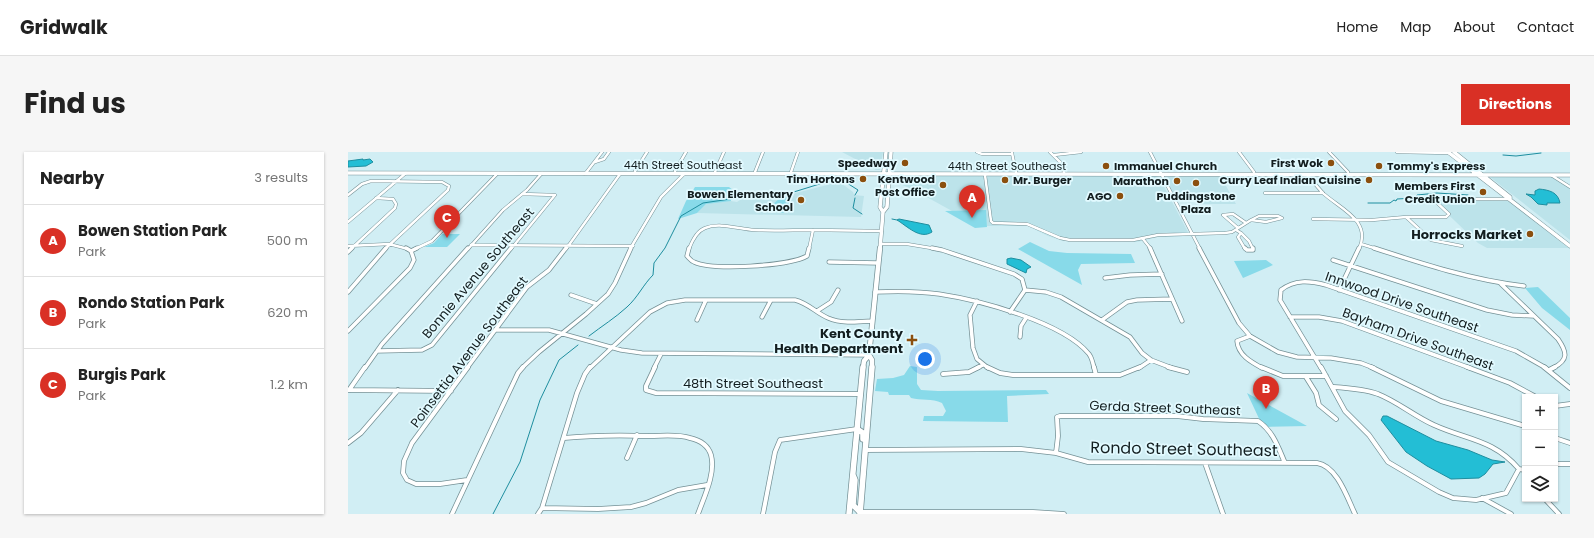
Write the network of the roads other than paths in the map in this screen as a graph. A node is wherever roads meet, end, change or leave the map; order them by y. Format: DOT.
graph roads {
  1 [pos="602,152"];
  2 [pos="609,152"];
  3 [pos="647,152"];
  4 [pos="686,152"];
  5 [pos="724,152"];
  6 [pos="763,152"];
  7 [pos="798,152"];
  8 [pos="886,152"];
  9 [pos="891,152"];
  10 [pos="977,152"];
  11 [pos="1050,152"];
  12 [pos="1081,152"];
  13 [pos="1150,152"];
  14 [pos="1239,152"];
  15 [pos="1329,152"];
  16 [pos="1397,152"];
  17 [pos="1449,152"];
  18 [pos="1012,153"];
  19 [pos="1455,153"];
  20 [pos="1054,156"];
  21 [pos="596,162"];
  22 [pos="420,170"];
  23 [pos="480,170"];
  24 [pos="348,171"];
  25 [pos="510,171"];
  26 [pos="630,171"];
  27 [pos="635,171"];
  28 [pos="675,171"];
  29 [pos="695,171"];
  30 [pos="586,172"];
  31 [pos="715,172"];
  32 [pos="746,172"];
  33 [pos="756,172"];
  34 [pos="835,172"];
  35 [pos="976,172"];
  36 [pos="994,172"];
  37 [pos="1016,172"];
  38 [pos="1064,172"];
  39 [pos="1113,172"];
  40 [pos="1227,172"];
  41 [pos="1254,172"];
  42 [pos="1314,172"];
  43 [pos="1348,172"];
  44 [pos="1415,172"];
  45 [pos="1423,172"];
  46 [pos="406,173"];
  47 [pos="471,173"];
  48 [pos="498,173"];
  49 [pos="542,173"];
  50 [pos="792,173"];
  51 [pos="1159,173"];
  52 [pos="1213,173"];
  53 [pos="1478,173"];
  54 [pos="620,174"];
  55 [pos="666,174"];
  56 [pos="684,174"];
  57 [pos="738,174"];
  58 [pos="884,174"];
  59 [pos="889,174"];
  60 [pos="1223,174"];
  61 [pos="1234,174"];
  62 [pos="1307,174"];
  63 [pos="1553,174"];
  64 [pos="1570,174"];
  65 [pos="828,175"];
  66 [pos="969,175"];
  67 [pos="985,175"];
  68 [pos="1056,175"];
  69 [pos="1095,175"];
  70 [pos="1341,175"];
  71 [pos="1411,175"];
  72 [pos="1419,175"];
  73 [pos="395,182"];
  74 [pos="1570,187"];
  75 [pos="1494,188"];
  76 [pos="1265,193"];
  77 [pos="1506,193"];
  78 [pos="522,194"];
  79 [pos="1323,194"];
  80 [pos="348,195"];
  81 [pos="376,198"];
  82 [pos="1510,199"];
  83 [pos="881,200"];
  84 [pos="887,204"];
  85 [pos="883,212"];
  86 [pos="1406,217"];
  87 [pos="1313,219"];
  88 [pos="1251,220"];
  89 [pos="1355,220"];
  90 [pos="348,222"];
  91 [pos="1246,222"];
  92 [pos="813,229"];
  93 [pos="1237,229"];
  94 [pos="882,231"];
  95 [pos="1192,234"];
  96 [pos="1241,234"];
  97 [pos="1143,239"];
  98 [pos="880,244"];
  99 [pos="1361,244"];
  100 [pos="388,245"];
  101 [pos="471,245"];
  102 [pos="514,245"];
  103 [pos="348,246"];
  104 [pos="354,246"];
  105 [pos="568,246"];
  106 [pos="633,246"];
  107 [pos="1462,246"];
  108 [pos="1570,246"];
  109 [pos="411,251"];
  110 [pos="348,252"];
  111 [pos="1333,260"];
  112 [pos="829,262"];
  113 [pos="878,262"];
  114 [pos="1350,265"];
  115 [pos="1162,274"];
  116 [pos="1106,278"];
  117 [pos="1501,284"];
  118 [pos="1524,286"];
  119 [pos="838,290"];
  120 [pos="1025,290"];
  121 [pos="1339,290"];
  122 [pos="348,292"];
  123 [pos="875,292"];
  124 [pos="571,295"];
  125 [pos="1172,299"];
  126 [pos="706,300"];
  127 [pos="771,300"];
  128 [pos="977,301"];
  129 [pos="597,304"];
  130 [pos="817,311"];
  131 [pos="1010,312"];
  132 [pos="1534,316"];
  133 [pos="762,317"];
  134 [pos="1026,318"];
  135 [pos="1290,318"];
  136 [pos="697,320"];
  137 [pos="1102,320"];
  138 [pos="872,321"];
  139 [pos="1182,321"];
  140 [pos="348,330"];
  141 [pos="496,330"];
  142 [pos="562,333"];
  143 [pos="1250,336"];
  144 [pos="1020,337"];
  145 [pos="611,347"];
  146 [pos="376,351"];
  147 [pos="661,354"];
  148 [pos="869,355"];
  149 [pos="1315,358"];
  150 [pos="1151,360"];
  151 [pos="983,365"];
  152 [pos="1549,370"];
  153 [pos="1187,372"];
  154 [pos="943,374"];
  155 [pos="1096,375"];
  156 [pos="1326,376"];
  157 [pos="1306,377"];
  158 [pos="1333,387"];
  159 [pos="1570,388"];
  160 [pos="348,390"];
  161 [pos="398,390"];
  162 [pos="451,391"];
  163 [pos="860,394"];
  164 [pos="1530,394"];
  165 [pos="1570,404"];
  166 [pos="1558,406"];
  167 [pos="1336,420"];
  168 [pos="1522,425"];
  169 [pos="857,429"];
  170 [pos="637,435"];
  171 [pos="564,438"];
  172 [pos="1558,439"];
  173 [pos="348,443"];
  174 [pos="1570,443"];
  175 [pos="865,450"];
  176 [pos="1056,453"];
  177 [pos="627,458"];
  178 [pos="864,458"];
  179 [pos="1205,463"];
  180 [pos="1285,463"];
  181 [pos="1558,464"];
  182 [pos="1570,464"];
  183 [pos="1519,469"];
  184 [pos="1522,470"];
  185 [pos="853,473"];
  186 [pos="467,480"];
  187 [pos="707,485"];
  188 [pos="1482,498"];
  189 [pos="1548,502"];
  190 [pos="542,508"];
  191 [pos="860,513"];
  192 [pos="452,514"];
  193 [pos="538,514"];
  194 [pos="698,514"];
  195 [pos="763,514"];
  196 [pos="849,514"];
  197 [pos="1064,514"];
  198 [pos="1223,514"];
  199 [pos="1355,514"];
  200 [pos="1511,514"];
  201 [pos="1559,514"];
  1 -- 21 [label="street"];
  2 -- 21 [label="street"];
  3 -- 27 [label="street"];
  4 -- 28 [label="street"];
  5 -- 31 [label="street"];
  6 -- 33 [label="street"];
  7 -- 50 [label="street"];
  8 -- 58 [label="main road"];
  9 -- 59 [label="main road"];
  10 -- 18 [label="street"];
  11 -- 20 [label="street"];
  12 -- 20 [label="street"];
  13 -- 51 [label="street"];
  14 -- 41 [label="street"];
  15 -- 43 [label="street"];
  16 -- 17 [label="street"];
  17 -- 53 [label="main road"];
  18 -- 37 [label="street"];
  19 -- 53 [label="main road"];
  20 -- 38 [label="street"];
  21 -- 30 [label="street"];
  22 -- 23 [label="main road, 44th Street Southeast"];
  22 -- 24 [label="main road, 44th Street Southeast"];
  22 -- 46 [label="main road"];
  23 -- 25 [label="main road, 44th Street Southeast"];
  23 -- 47 [label="main road"];
  24 -- 46 [label="main road, 44th Street Southeast"];
  25 -- 30 [label="main road, 44th Street Southeast"];
  25 -- 48 [label="main road"];
  26 -- 27 [label="main road, 44th Street Southeast"];
  26 -- 30 [label="main road, 44th Street Southeast"];
  26 -- 54 [label="main road"];
  27 -- 28 [label="main road, 44th Street Southeast"];
  28 -- 29 [label="main road, 44th Street Southeast"];
  28 -- 55 [label="main road"];
  29 -- 31 [label="main road, 44th Street Southeast"];
  29 -- 56 [label="main road"];
  30 -- 49 [label="main road, 44th Street Southeast"];
  30 -- 54 [label="main road, 44th Street Southeast"];
  31 -- 32 [label="main road, 44th Street Southeast"];
  32 -- 33 [label="main road, 44th Street Southeast"];
  32 -- 57 [label="main road"];
  33 -- 50 [label="main road, 44th Street Southeast"];
  34 -- 50 [label="main road, 44th Street Southeast"];
  34 -- 58 [label="main road, 44th Street Southeast"];
  34 -- 65 [label="main road"];
  35 -- 36 [label="main road, 44th Street Southeast"];
  35 -- 59 [label="main road, 44th Street Southeast"];
  35 -- 66 [label="main road"];
  36 -- 37 [label="main road, 44th Street Southeast"];
  36 -- 67 [label="main road"];
  37 -- 38 [label="main road, 44th Street Southeast"];
  38 -- 39 [label="main road, 44th Street Southeast"];
  38 -- 68 [label="main road"];
  39 -- 51 [label="main road, 44th Street Southeast"];
  39 -- 69 [label="main road"];
  40 -- 41 [label="main road, 44th Street Southeast"];
  40 -- 52 [label="main road, 44th Street Southeast"];
  40 -- 60 [label="main road"];
  41 -- 42 [label="main road, 44th Street Southeast"];
  41 -- 61 [label="main road"];
  42 -- 43 [label="main road, 44th Street Southeast"];
  42 -- 62 [label="main road"];
  43 -- 44 [label="main road, 44th Street Southeast"];
  43 -- 70 [label="main road"];
  44 -- 45 [label="main road, 44th Street Southeast"];
  44 -- 71 [label="main road"];
  45 -- 53 [label="main road, 44th Street Southeast"];
  45 -- 72 [label="main road"];
  46 -- 47 [label="main road, 44th Street Southeast"];
  46 -- 73 [label="street"];
  47 -- 48 [label="main road, 44th Street Southeast"];
  48 -- 49 [label="main road, 44th Street Southeast"];
  48 -- 109 [label="street"];
  49 -- 78 [label="street"];
  50 -- 57 [label="main road, 44th Street Southeast"];
  50 -- 65 [label="main road, 44th Street Southeast"];
  51 -- 52 [label="main road, 44th Street Southeast"];
  51 -- 69 [label="main road, 44th Street Southeast"];
  51 -- 95 [label="street"];
  52 -- 60 [label="main road, 44th Street Southeast"];
  53 -- 63 [label="main road, 44th Street Southeast"];
  53 -- 72 [label="main road, 44th Street Southeast"];
  53 -- 75 [label="main road"];
  53 -- 77 [label="main road"];
  54 -- 55 [label="main road, 44th Street Southeast"];
  54 -- 105 [label="street, Poinsettia Avenue Southeast"];
  55 -- 56 [label="main road, 44th Street Southeast"];
  56 -- 57 [label="main road, 44th Street Southeast"];
  56 -- 106 [label="street"];
  58 -- 59 [label="main road, 44th Street Southeast"];
  58 -- 65 [label="main road, 44th Street Southeast"];
  58 -- 83 [label="main road"];
  59 -- 66 [label="main road, 44th Street Southeast"];
  59 -- 84 [label="main road"];
  60 -- 61 [label="main road, 44th Street Southeast"];
  61 -- 62 [label="main road, 44th Street Southeast"];
  62 -- 70 [label="main road, 44th Street Southeast"];
  62 -- 79 [label="street"];
  63 -- 64 [label="main road, 44th Street Southeast"];
  63 -- 74 [label="street"];
  66 -- 67 [label="main road, 44th Street Southeast"];
  67 -- 68 [label="main road, 44th Street Southeast"];
  67 -- 97 [label="street"];
  68 -- 69 [label="main road, 44th Street Southeast"];
  70 -- 71 [label="main road, 44th Street Southeast"];
  71 -- 72 [label="main road, 44th Street Southeast"];
  73 -- 80 [label="street"];
  73 -- 81 [label="street"];
  73 -- 100 [label="street"];
  75 -- 77 [label="main road"];
  75 -- 82 [label="main road"];
  76 -- 79 [label="street"];
  77 -- 82 [label="main road"];
  78 -- 101 [label="street"];
  78 -- 102 [label="street, Bonnie Avenue Southeast"];
  79 -- 89 [label="street"];
  81 -- 90 [label="street"];
  81 -- 104 [label="street"];
  82 -- 86 [label="street"];
  82 -- 108 [label="main road"];
  83 -- 84 [label="main road"];
  83 -- 85 [label="main road"];
  84 -- 85 [label="main road"];
  85 -- 94 [label="main road"];
  86 -- 89 [label="street"];
  86 -- 107 [label="street"];
  87 -- 89 [label="street"];
  88 -- 88 [label="street"];
  88 -- 91 [label="street"];
  89 -- 99 [label="street"];
  91 -- 93 [label="street"];
  91 -- 93 [label="street"];
  92 -- 92 [label="street"];
  92 -- 94 [label="street"];
  93 -- 95 [label="street"];
  93 -- 96 [label="street"];
  94 -- 98 [label="main road"];
  95 -- 97 [label="street"];
  95 -- 143 [label="street"];
  96 -- 96 [label="street"];
  97 -- 115 [label="street"];
  98 -- 113 [label="main road"];
  98 -- 120 [label="street"];
  99 -- 114 [label="street"];
  99 -- 117 [label="street"];
  100 -- 104 [label="street"];
  100 -- 109 [label="street"];
  100 -- 122 [label="street"];
  101 -- 102 [label="street"];
  101 -- 146 [label="street"];
  102 -- 105 [label="street"];
  102 -- 146 [label="street, Bonnie Avenue Southeast"];
  103 -- 104 [label="street"];
  104 -- 110 [label="street"];
  105 -- 106 [label="street"];
  105 -- 141 [label="street, Poinsettia Avenue Southeast"];
  106 -- 129 [label="street"];
  109 -- 140 [label="street"];
  111 -- 114 [label="street"];
  112 -- 113 [label="street"];
  113 -- 123 [label="main road"];
  114 -- 121 [label="street"];
  114 -- 132 [label="street"];
  115 -- 116 [label="street"];
  115 -- 125 [label="street"];
  117 -- 118 [label="street"];
  117 -- 132 [label="street"];
  119 -- 130 [label="street"];
  120 -- 131 [label="street"];
  120 -- 137 [label="street"];
  121 -- 135 [label="street, Innwood Drive Southeast"];
  121 -- 152 [label="street, Innwood Drive Southeast"];
  123 -- 128 [label="street"];
  123 -- 138 [label="main road"];
  124 -- 129 [label="street"];
  125 -- 137 [label="street"];
  125 -- 139 [label="street"];
  126 -- 127 [label="street"];
  126 -- 136 [label="street"];
  126 -- 145 [label="street"];
  127 -- 130 [label="street"];
  127 -- 133 [label="street"];
  128 -- 131 [label="street"];
  128 -- 151 [label="street"];
  129 -- 142 [label="street"];
  130 -- 138 [label="street"];
  131 -- 134 [label="street"];
  132 -- 152 [label="street"];
  134 -- 144 [label="street"];
  134 -- 155 [label="street"];
  135 -- 149 [label="street, Innwood Drive Southeast"];
  135 -- 164 [label="street, Bayham Drive Southeast"];
  137 -- 150 [label="street"];
  138 -- 148 [label="main road"];
  141 -- 142 [label="street"];
  141 -- 162 [label="street, Poinsettia Avenue Southeast"];
  142 -- 145 [label="street"];
  142 -- 186 [label="street"];
  143 -- 149 [label="street"];
  143 -- 157 [label="street"];
  145 -- 147 [label="street"];
  145 -- 171 [label="street"];
  146 -- 160 [label="street"];
  147 -- 148 [label="street"];
  147 -- 163 [label="street, 48th Street Southeast"];
  148 -- 163 [label="main road"];
  148 -- 175 [label="main road"];
  149 -- 156 [label="street, Innwood Drive Southeast"];
  149 -- 168 [label="street"];
  150 -- 153 [label="street"];
  150 -- 155 [label="street"];
  151 -- 154 [label="street"];
  151 -- 155 [label="street"];
  152 -- 159 [label="street, Innwood Drive Southeast"];
  156 -- 157 [label="street"];
  156 -- 158 [label="street, Innwood Drive Southeast"];
  157 -- 167 [label="street"];
  158 -- 183 [label="street"];
  158 -- 188 [label="street, Innwood Drive Southeast"];
  160 -- 161 [label="street"];
  161 -- 162 [label="street"];
  161 -- 173 [label="street"];
  162 -- 186 [label="street, Poinsettia Avenue Southeast"];
  163 -- 169 [label="main road"];
  165 -- 166 [label="street"];
  169 -- 178 [label="main road"];
  169 -- 185 [label="main road"];
  169 -- 195 [label="street"];
  170 -- 171 [label="street"];
  170 -- 177 [label="street"];
  170 -- 187 [label="street"];
  171 -- 190 [label="street"];
  172 -- 174 [label="street"];
  175 -- 176 [label="street, Rondo Street Southeast"];
  175 -- 178 [label="main road"];
  176 -- 179 [label="street, Rondo Street Southeast"];
  176 -- 180 [label="street, Gerda Street Southeast"];
  178 -- 191 [label="main road"];
  179 -- 180 [label="street, Rondo Street Southeast"];
  179 -- 198 [label="street"];
  180 -- 199 [label="street, Rondo Street Southeast"];
  181 -- 182 [label="street"];
  183 -- 184 [label="street"];
  183 -- 188 [label="street, Innwood Drive Southeast"];
  185 -- 191 [label="main road"];
  185 -- 196 [label="main road"];
  186 -- 192 [label="street"];
  187 -- 190 [label="street"];
  187 -- 194 [label="street"];
  188 -- 200 [label="street"];
  189 -- 201 [label="street"];
  190 -- 193 [label="street"];
  191 -- 197 [label="street"];
}
